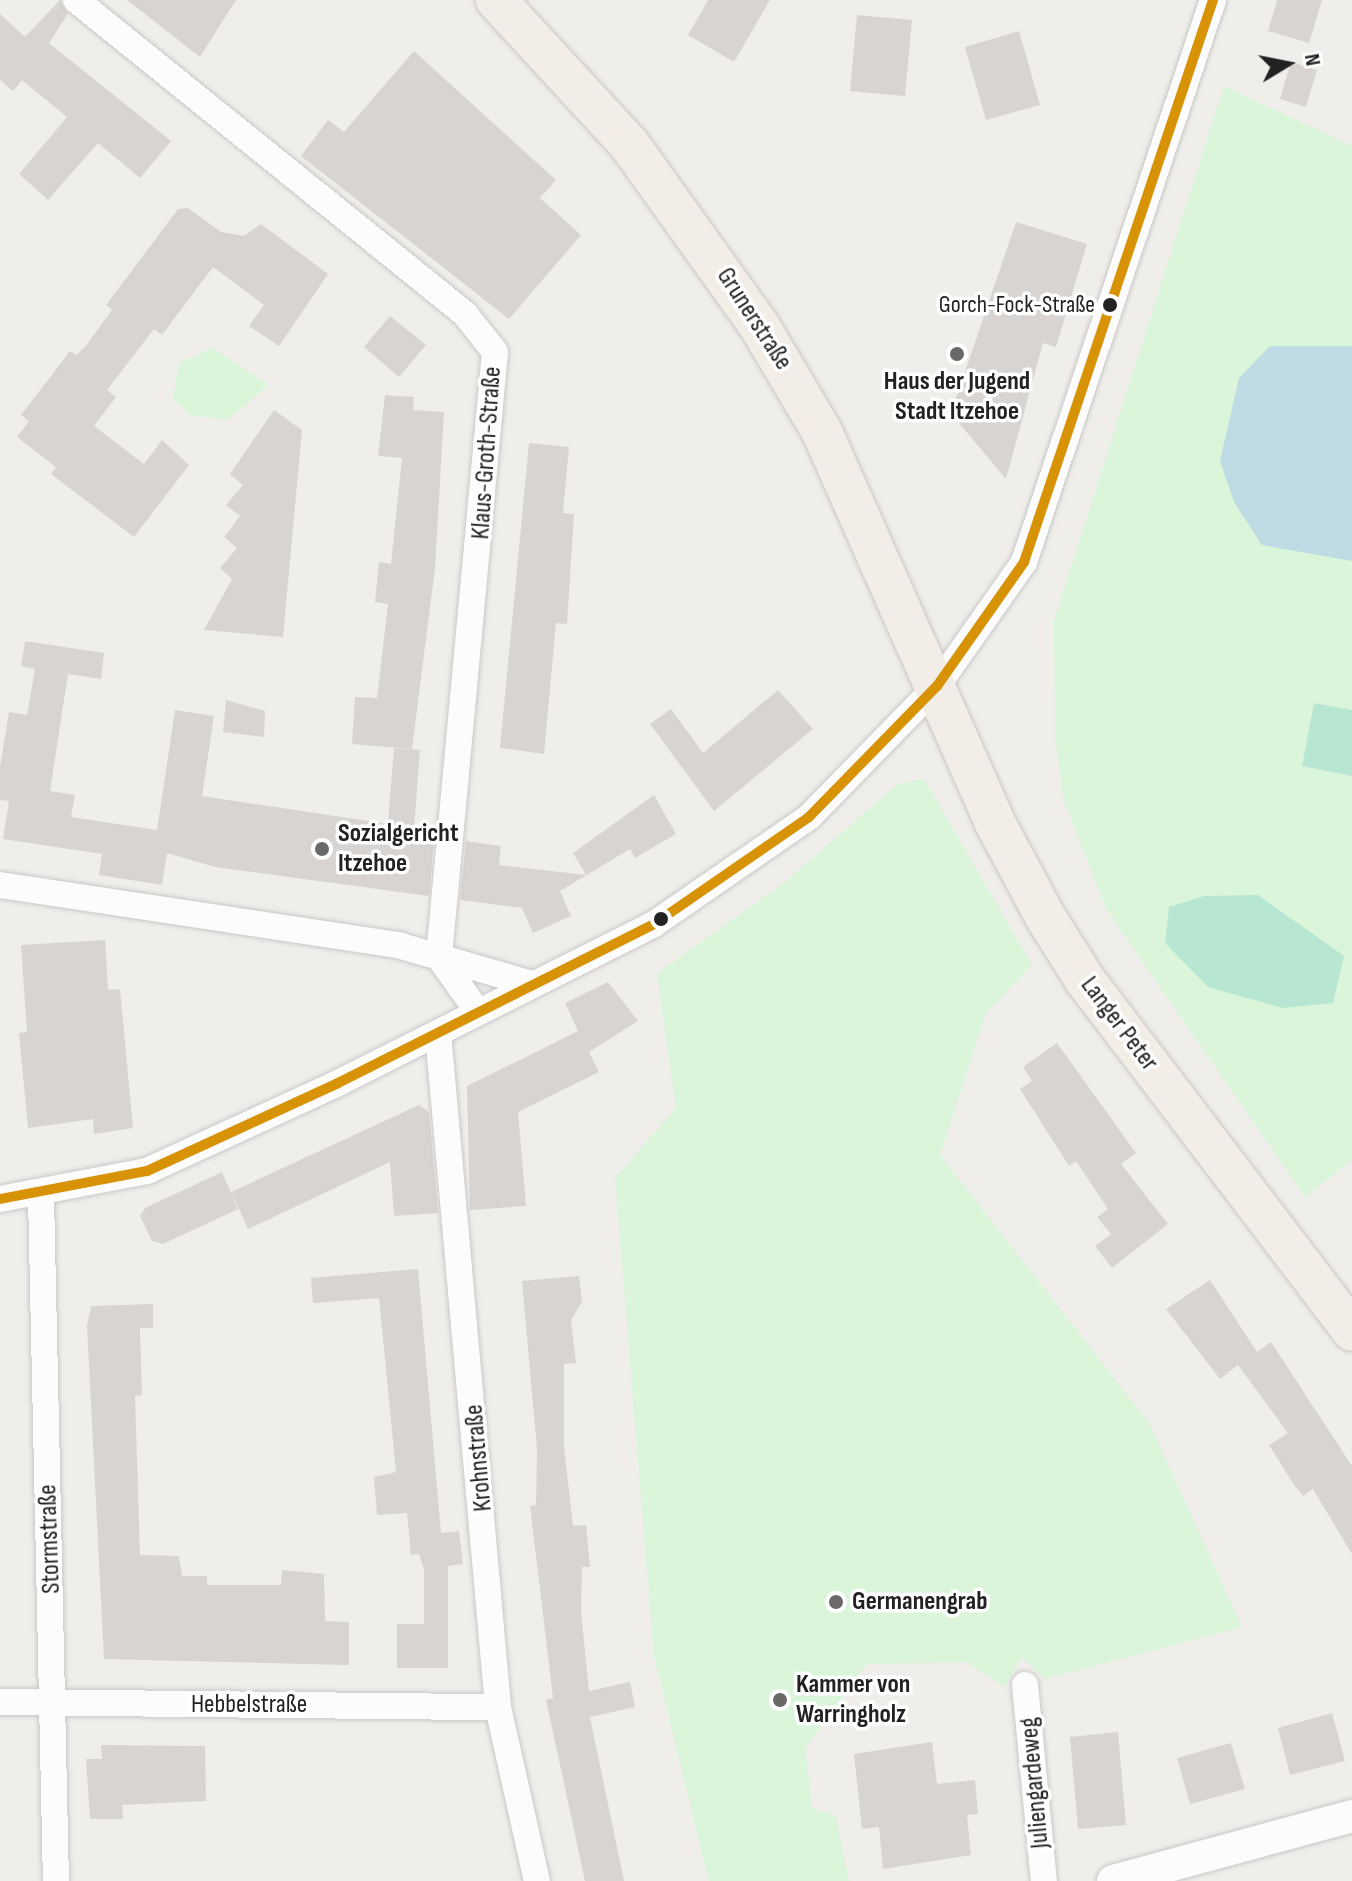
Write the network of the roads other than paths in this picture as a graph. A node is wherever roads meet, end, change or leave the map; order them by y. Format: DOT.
graph roads {
  1 [pos="76,0"];
  2 [pos="496,0"];
  3 [pos="1213,0"];
  4 [pos="937,686"];
  5 [pos="0,885"];
  6 [pos="439,957"];
  7 [pos="532,984"];
  8 [pos="478,1012"];
  9 [pos="438,1033"];
  10 [pos="41,1196"];
  11 [pos="0,1199"];
  12 [pos="1352,1331"];
  13 [pos="1025,1685"];
  14 [pos="0,1702"];
  15 [pos="54,1703"];
  16 [pos="498,1707"];
  17 [pos="1352,1816"];
  18 [pos="56,1881"];
  19 [pos="537,1881"];
  20 [pos="1044,1881"];
  21 [pos="1113,1881"];
  1 -- 6 [label="street, Klaus-Groth-Straße"];
  2 -- 4 [label="main road, Grunerstraße"];
  3 -- 4 [label="street"];
  4 -- 7 [label="street"];
  4 -- 12 [label="main road, Langer Peter"];
  5 -- 6 [label="street"];
  6 -- 7 [label="street"];
  6 -- 8 [label="street"];
  7 -- 8 [label="street"];
  8 -- 9 [label="street"];
  9 -- 10 [label="street"];
  9 -- 16 [label="street, Krohnstraße"];
  10 -- 11 [label="street"];
  10 -- 15 [label="street, Stormstraße"];
  13 -- 20 [label="street, Juliengardeweg"];
  14 -- 15 [label="street, Hebbelstraße"];
  15 -- 16 [label="street, Hebbelstraße"];
  15 -- 18 [label="street, Stormstraße"];
  16 -- 19 [label="street, Krohnstraße"];
  17 -- 21 [label="street"];
}
